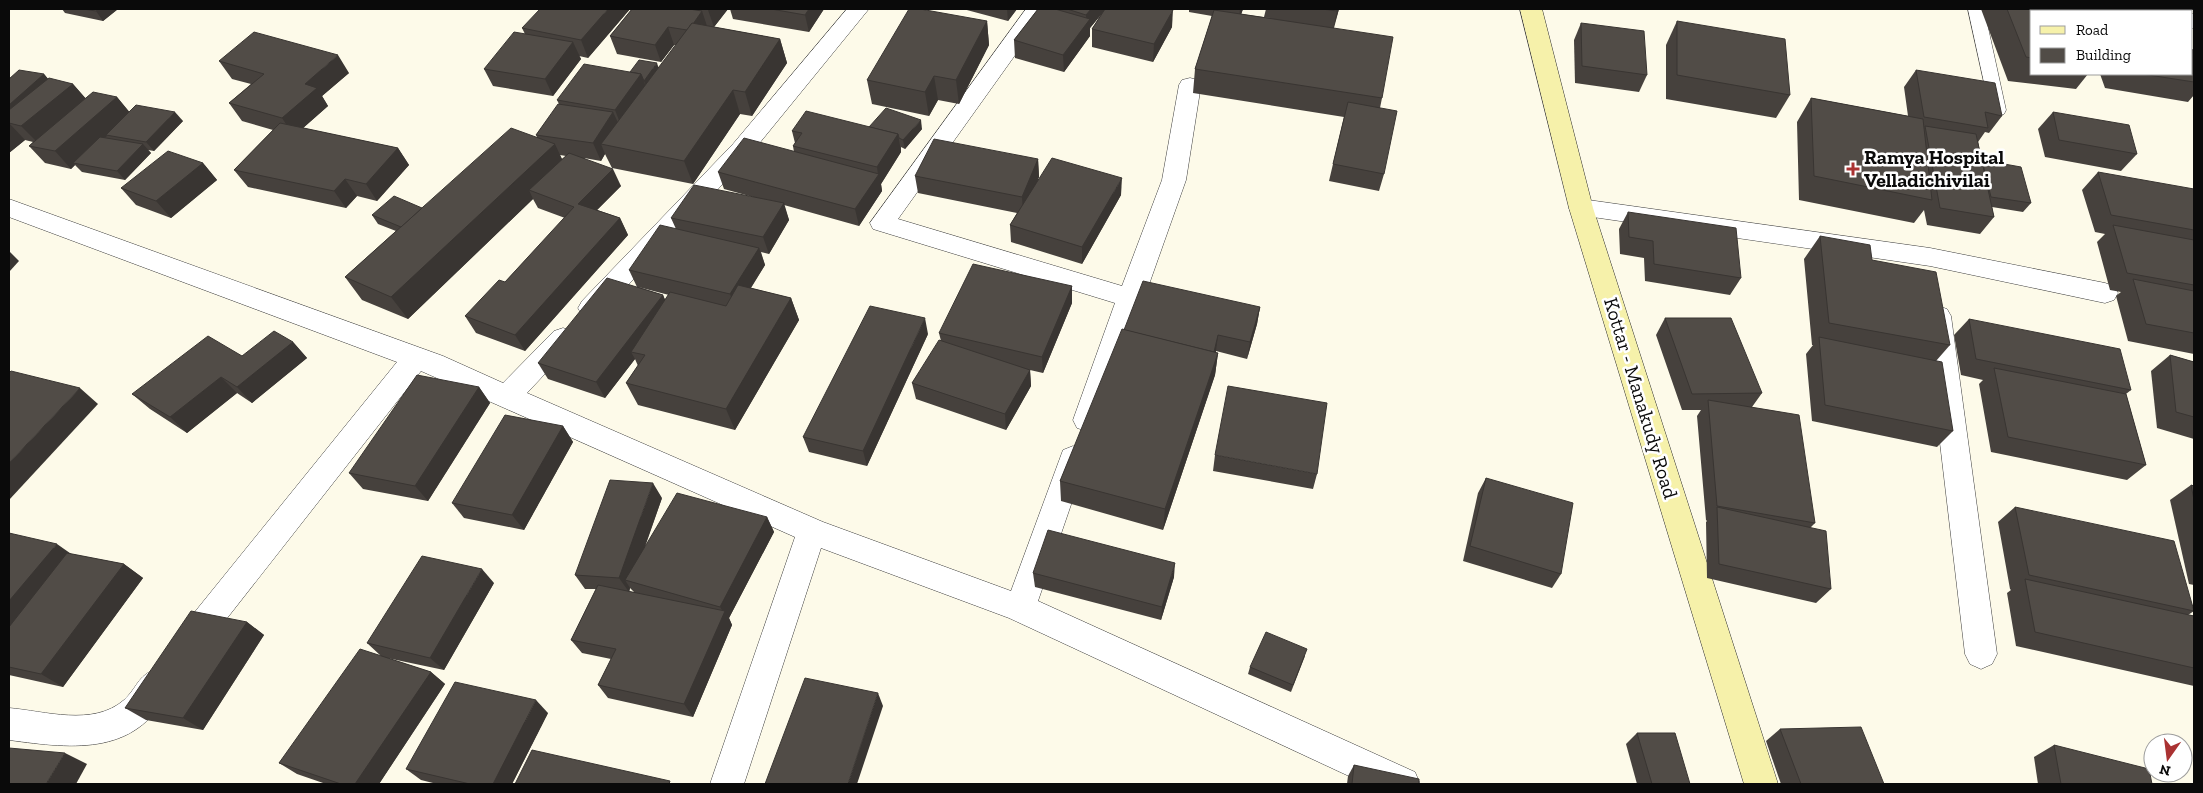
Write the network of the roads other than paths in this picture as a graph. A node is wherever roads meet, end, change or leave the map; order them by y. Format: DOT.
graph roads {
  1 [pos="1037,9"];
  2 [pos="1532,9"];
  3 [pos="1976,9"];
  4 [pos="857,10"];
  5 [pos="1190,85"];
  6 [pos="1998,110"];
  7 [pos="9,208"];
  8 [pos="1581,208"];
  9 [pos="1930,257"];
  10 [pos="2105,293"];
  11 [pos="1130,298"];
  12 [pos="416,358"];
  13 [pos="507,396"];
  14 [pos="812,531"];
  15 [pos="1020,608"];
  16 [pos="1981,654"];
  17 [pos="9,724"];
  18 [pos="727,784"];
  19 [pos="1403,784"];
  20 [pos="1761,784"];
  1 -- 11 [label="street"];
  2 -- 8 [label="main road, Kottar - Manakudy Road"];
  3 -- 6 [label="lane"];
  4 -- 13 [label="street"];
  5 -- 11 [label="street"];
  7 -- 12 [label="street"];
  8 -- 9 [label="street"];
  8 -- 20 [label="main road, Kottar - Manakudy Road"];
  9 -- 10 [label="street"];
  9 -- 16 [label="street"];
  11 -- 15 [label="street"];
  12 -- 13 [label="street"];
  12 -- 17 [label="street"];
  13 -- 14 [label="street"];
  14 -- 15 [label="street"];
  14 -- 18 [label="street"];
  15 -- 19 [label="street"];
}
